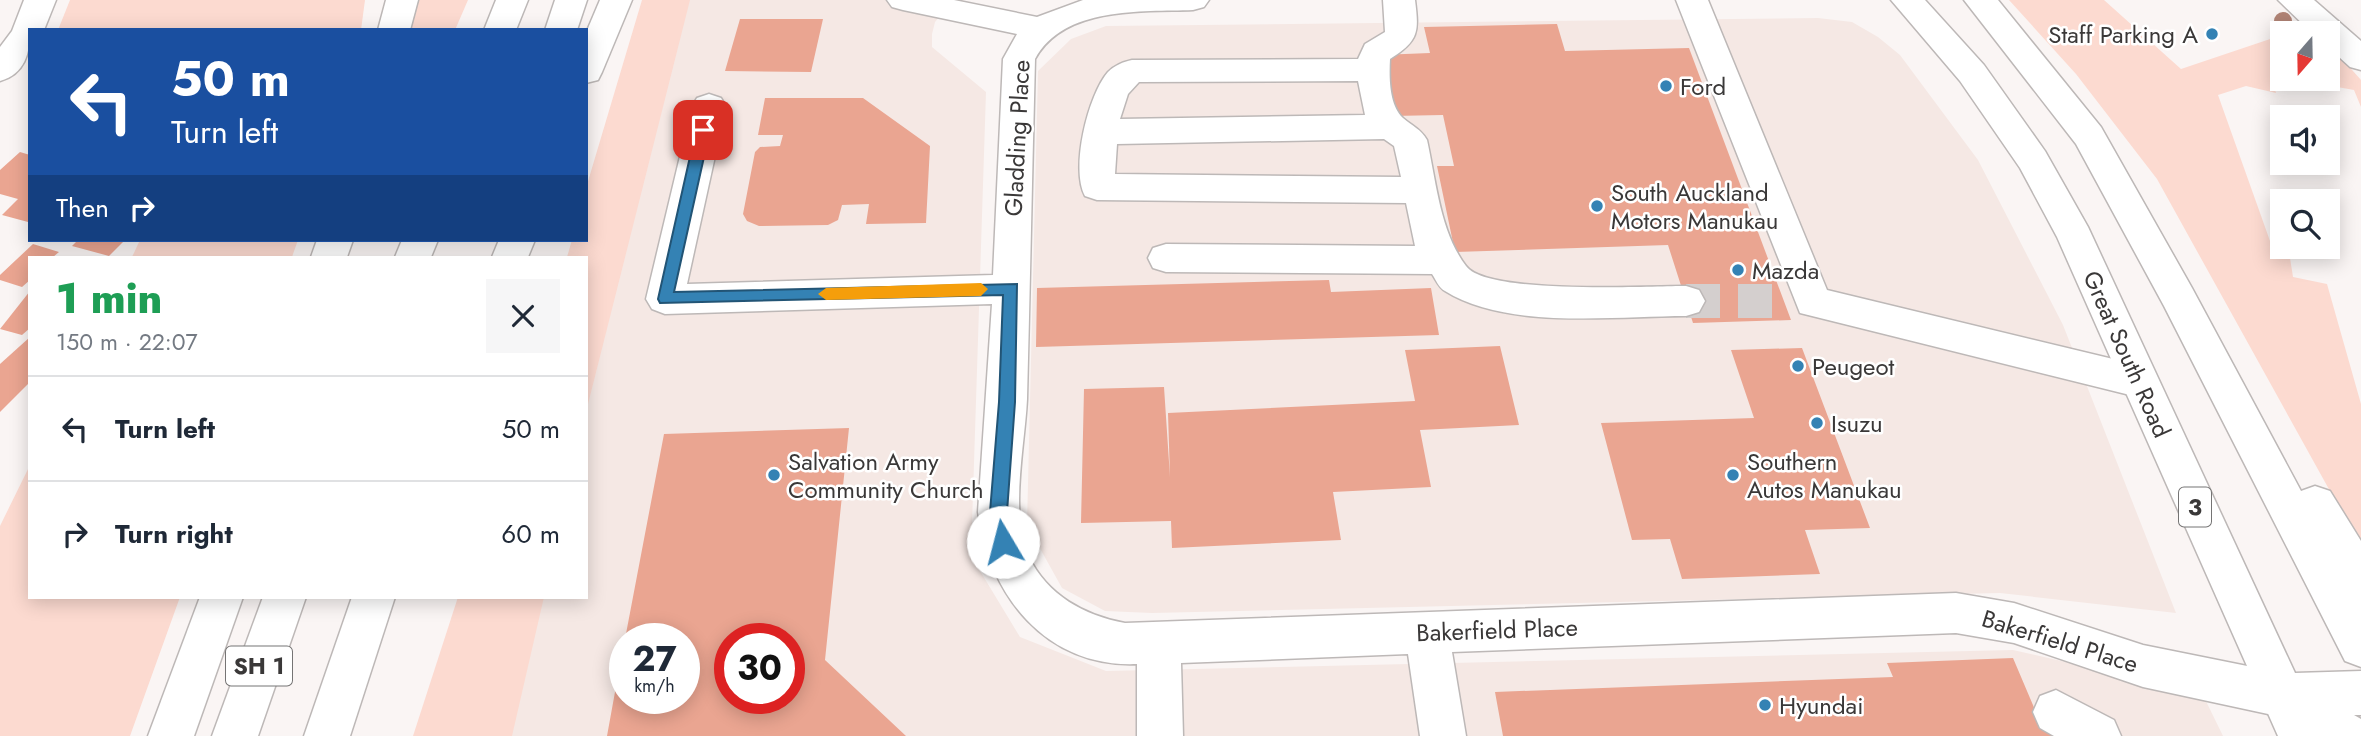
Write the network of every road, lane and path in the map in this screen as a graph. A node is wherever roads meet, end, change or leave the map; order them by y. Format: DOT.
graph roads {
  1 [pos="40,0"];
  2 [pos="401,0"];
  3 [pos="512,0"];
  4 [pos="571,0"];
  5 [pos="616,0"];
  6 [pos="904,0"];
  7 [pos="1007,0"];
  8 [pos="1193,0"];
  9 [pos="1399,0"];
  10 [pos="1692,0"];
  11 [pos="1907,0"];
  12 [pos="1980,0"];
  13 [pos="2294,0"];
  14 [pos="1034,27"];
  15 [pos="29,28"];
  16 [pos="394,28"];
  17 [pos="501,28"];
  18 [pos="562,28"];
  19 [pos="28,31"];
  20 [pos="2361,59"];
  21 [pos="588,67"];
  22 [pos="1373,69"];
  23 [pos="0,70"];
  24 [pos="709,106"];
  25 [pos="1390,127"];
  26 [pos="1100,132"];
  27 [pos="1421,190"];
  28 [pos="1166,258"];
  29 [pos="1442,260"];
  30 [pos="1011,289"];
  31 [pos="2179,298"];
  32 [pos="1686,301"];
  33 [pos="2138,382"];
  34 [pos="2361,579"];
  35 [pos="220,599"];
  36 [pos="283,599"];
  37 [pos="372,599"];
  38 [pos="1427,633"];
  39 [pos="1159,643"];
  40 [pos="2361,646"];
  41 [pos="2361,693"];
  42 [pos="2282,695"];
  43 [pos="2056,712"];
  44 [pos="171,736"];
  45 [pos="234,736"];
  46 [pos="327,736"];
  47 [pos="1160,736"];
  48 [pos="1443,736"];
  49 [pos="2098,736"];
  50 [pos="2301,736"];
  51 [pos="2346,736"];
  1 -- 15 [label="main road"];
  2 -- 16 [label="main road"];
  3 -- 17 [label="main road"];
  4 -- 18 [label="main road"];
  5 -- 21 [label="main road"];
  6 -- 14 [label="main road"];
  7 -- 14 [label="main road"];
  8 -- 14 [label="main road, Gladding Place"];
  9 -- 22 [label="main road"];
  10 -- 33 [label="main road"];
  11 -- 33 [label="main road, Great South Road / 3"];
  12 -- 31 [label="main road"];
  13 -- 20 [label="main road"];
  14 -- 30 [label="main road, Gladding Place"];
  19 -- 23 [label="main road"];
  22 -- 25 [label="main road"];
  22 -- 26 [label="main road"];
  24 -- 30 [label="main road"];
  25 -- 26 [label="main road"];
  25 -- 27 [label="main road"];
  26 -- 27 [label="main road"];
  27 -- 29 [label="main road"];
  28 -- 29 [label="main road"];
  29 -- 32 [label="main road"];
  30 -- 39 [label="main road, Bakerfield Place"];
  31 -- 34 [label="main road"];
  31 -- 40 [label="main road"];
  33 -- 42 [label="main road, Great South Road / 3"];
  35 -- 44 [label="main road"];
  36 -- 45 [label="main road, SH 1"];
  37 -- 46 [label="main road"];
  38 -- 39 [label="main road, Bakerfield Place"];
  38 -- 42 [label="main road, Bakerfield Place"];
  38 -- 48 [label="main road"];
  39 -- 47 [label="main road"];
  41 -- 42 [label="main road"];
  42 -- 50 [label="main road, Great South Road / 3"];
  42 -- 51 [label="main road"];
  43 -- 49 [label="main road"];
}
